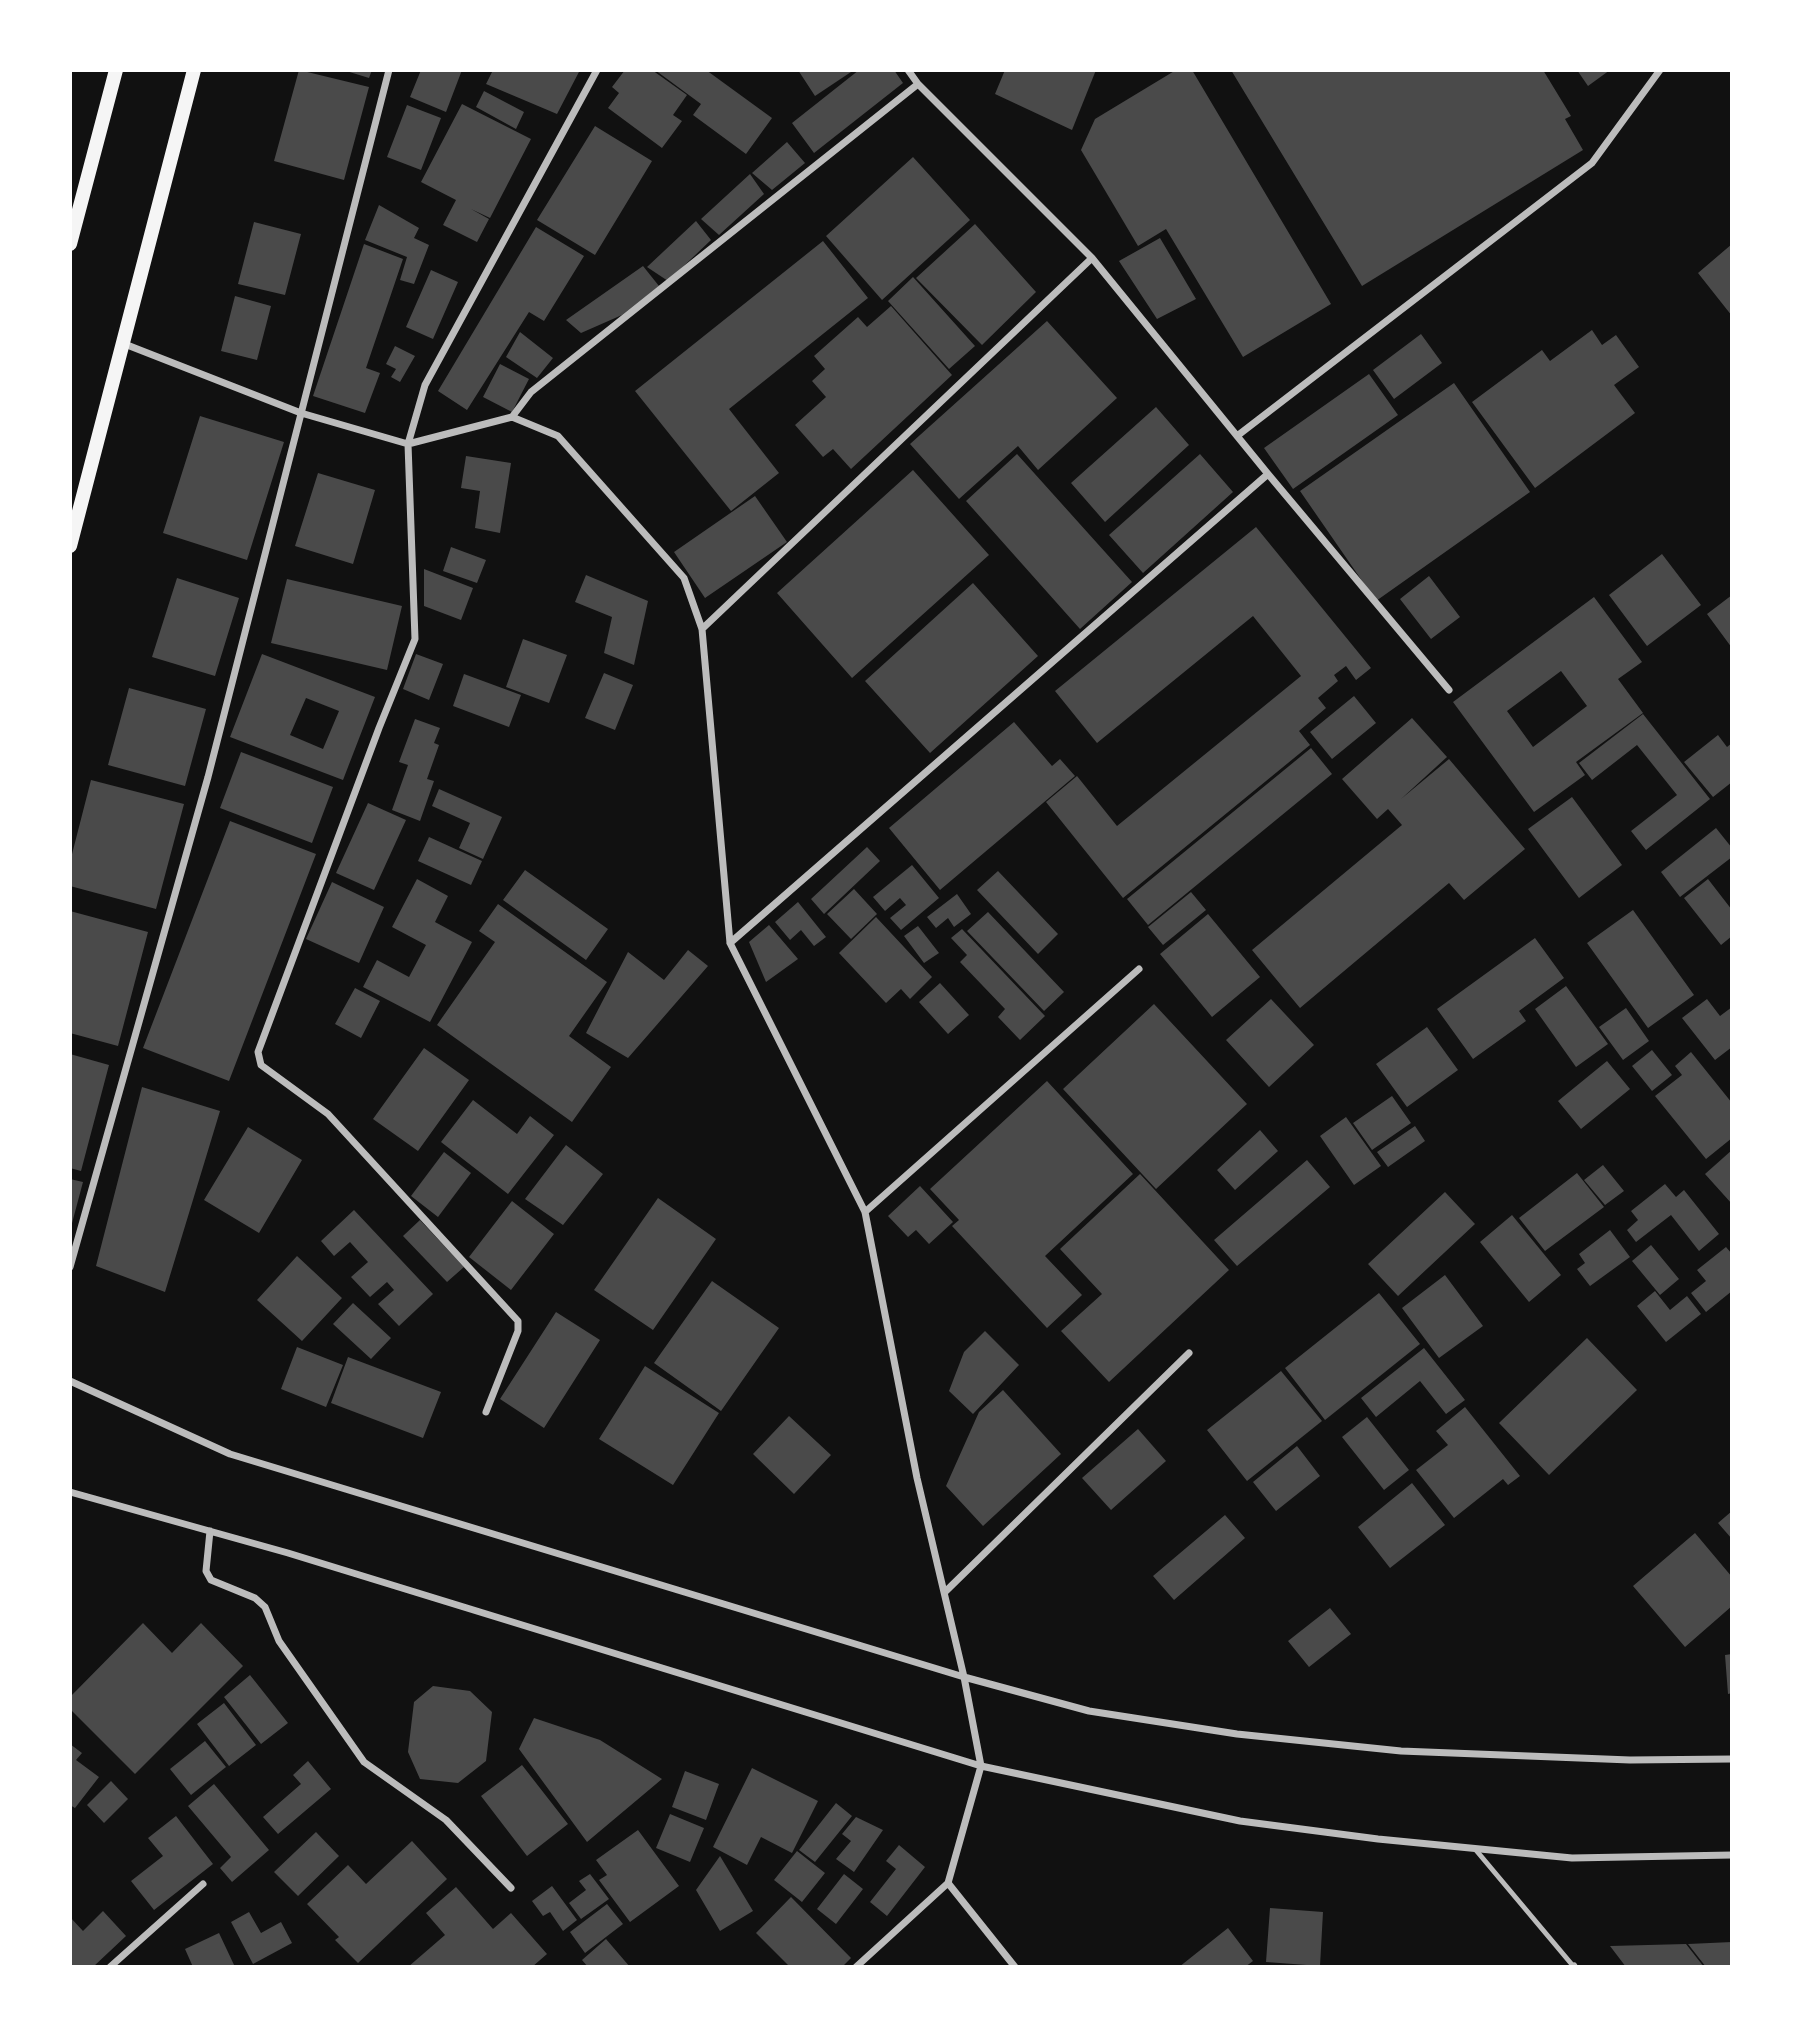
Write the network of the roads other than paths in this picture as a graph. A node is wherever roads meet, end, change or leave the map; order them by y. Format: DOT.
graph roads {
  1 [pos="116,70"];
  2 [pos="194,70"];
  3 [pos="389,70"];
  4 [pos="597,70"];
  5 [pos="908,70"];
  6 [pos="1660,70"];
  7 [pos="918,84"];
  8 [pos="75,204"];
  9 [pos="70,244"];
  10 [pos="1092,258"];
  11 [pos="122,343"];
  12 [pos="301,413"];
  13 [pos="512,417"];
  14 [pos="1237,436"];
  15 [pos="408,444"];
  16 [pos="1268,474"];
  17 [pos="70,546"];
  18 [pos="702,629"];
  19 [pos="1449,690"];
  20 [pos="730,943"];
  21 [pos="1139,969"];
  22 [pos="865,1212"];
  23 [pos="70,1267"];
  24 [pos="1189,1353"];
  25 [pos="70,1381"];
  26 [pos="486,1412"];
  27 [pos="70,1492"];
  28 [pos="210,1531"];
  29 [pos="946,1591"];
  30 [pos="964,1677"];
  31 [pos="1732,1759"];
  32 [pos="981,1766"];
  33 [pos="1475,1849"];
  34 [pos="1732,1856"];
  35 [pos="948,1883"];
  36 [pos="204,1884"];
  37 [pos="511,1888"];
  38 [pos="121,1963"];
  39 [pos="110,1967"];
  40 [pos="856,1967"];
  41 [pos="1015,1967"];
  42 [pos="1573,1967"];
  1 -- 8 [label="main road"];
  2 -- 11 [label="main road"];
  3 -- 12 [label="street"];
  4 -- 15 [label="street"];
  5 -- 7 [label="street"];
  6 -- 14 [label="street"];
  7 -- 10 [label="street"];
  7 -- 13 [label="street"];
  8 -- 9 [label="main road"];
  10 -- 14 [label="street"];
  10 -- 18 [label="street"];
  11 -- 12 [label="street"];
  11 -- 17 [label="main road"];
  12 -- 15 [label="street"];
  12 -- 23 [label="street"];
  13 -- 15 [label="street"];
  13 -- 18 [label="street"];
  14 -- 16 [label="street"];
  15 -- 26 [label="street"];
  16 -- 19 [label="street"];
  16 -- 20 [label="street"];
  18 -- 20 [label="street"];
  20 -- 22 [label="street"];
  21 -- 22 [label="street"];
  22 -- 29 [label="street"];
  24 -- 29 [label="street"];
  25 -- 30 [label="street"];
  27 -- 28 [label="street"];
  28 -- 32 [label="street"];
  28 -- 37 [label="street"];
  29 -- 30 [label="street"];
  30 -- 31 [label="street"];
  30 -- 32 [label="street"];
  32 -- 33 [label="street"];
  32 -- 35 [label="street"];
  33 -- 34 [label="street"];
  33 -- 42 [label="lane"];
  35 -- 40 [label="street"];
  35 -- 41 [label="street"];
  36 -- 38 [label="street"];
  38 -- 39 [label="street"];
}
